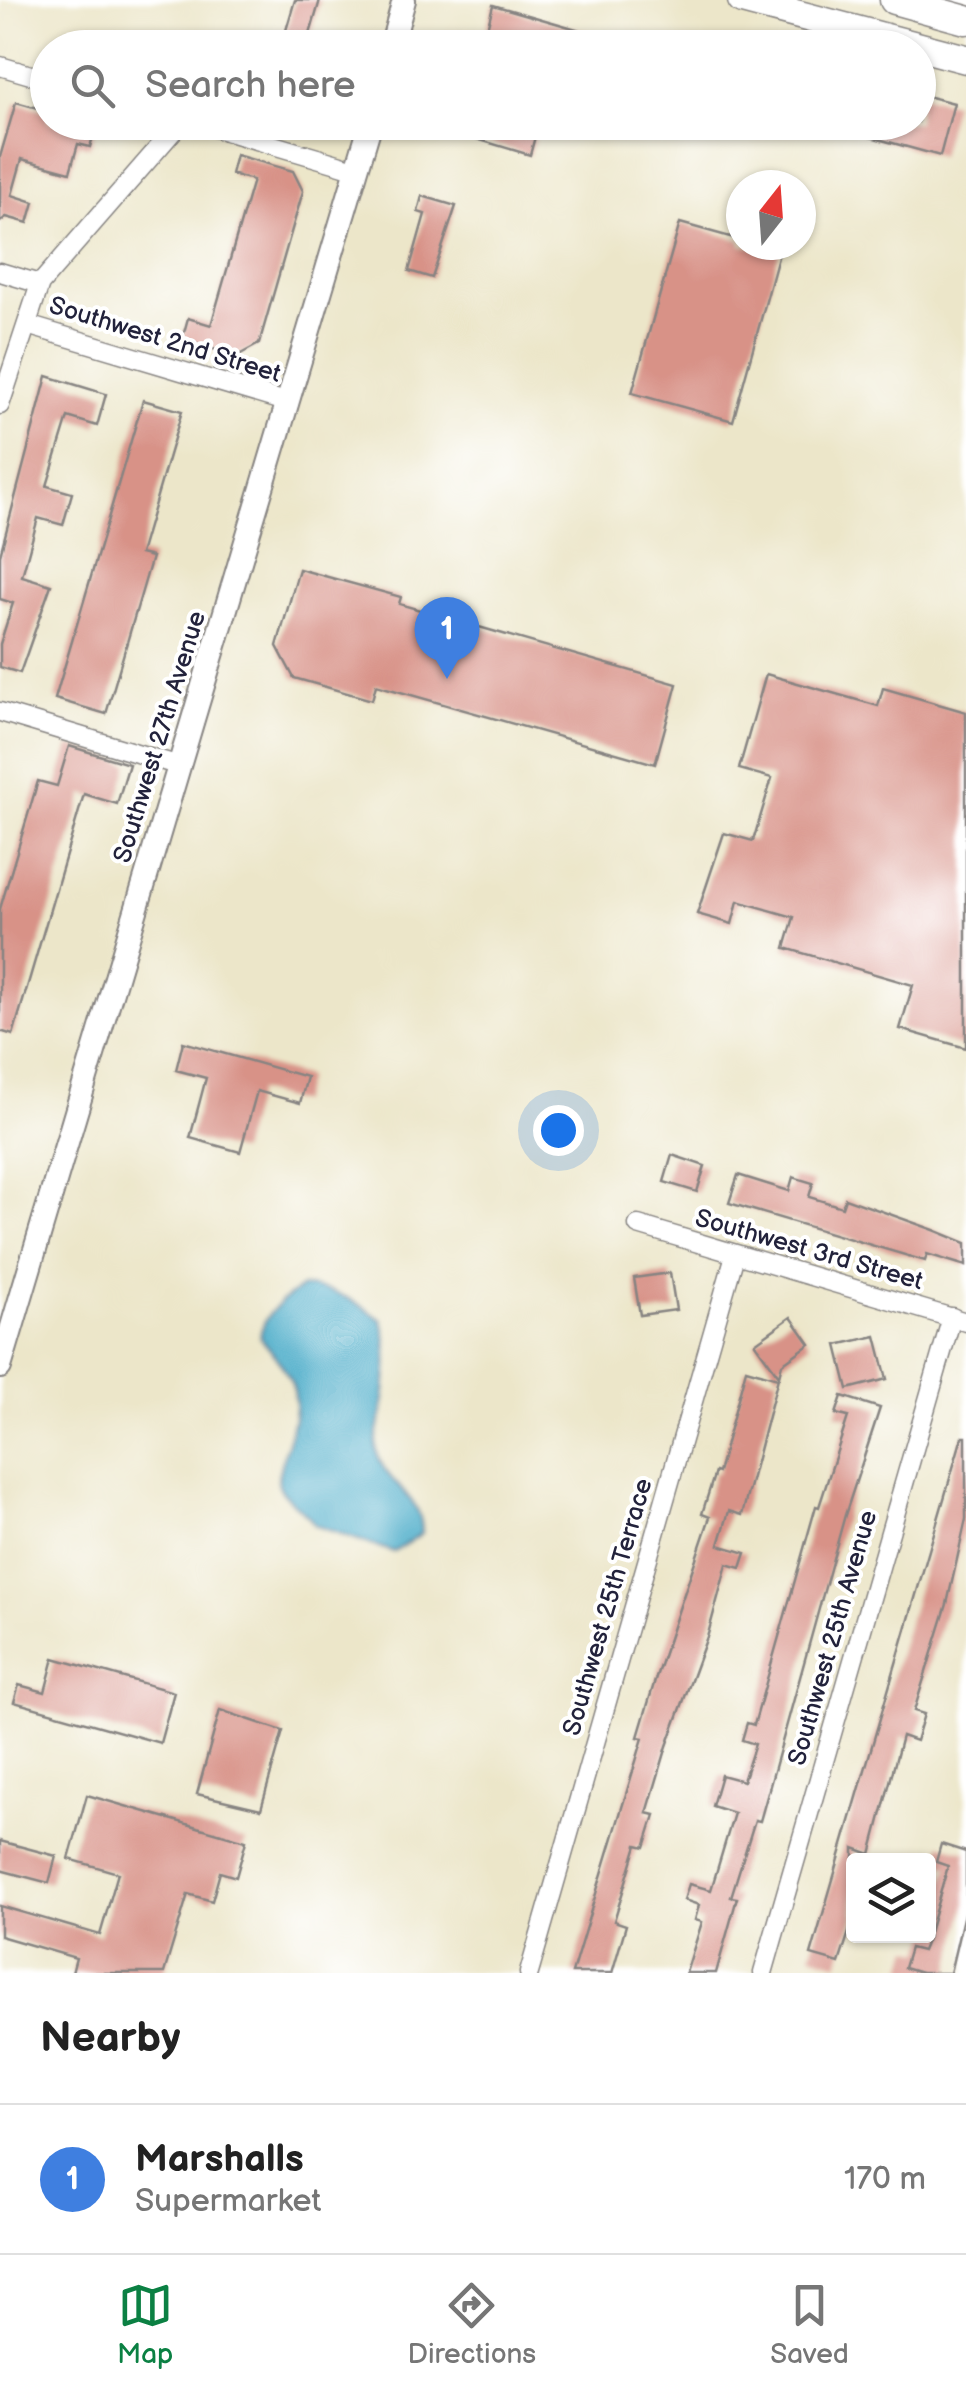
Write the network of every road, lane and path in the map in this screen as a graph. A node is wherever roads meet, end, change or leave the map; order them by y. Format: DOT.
graph roads {
  1 [pos="404,0"];
  2 [pos="742,0"];
  3 [pos="894,0"];
  4 [pos="966,20"];
  5 [pos="396,30"];
  6 [pos="854,30"];
  7 [pos="936,52"];
  8 [pos="966,60"];
  9 [pos="0,66"];
  10 [pos="30,75"];
  11 [pos="165,140"];
  12 [pos="256,140"];
  13 [pos="366,140"];
  14 [pos="358,170"];
  15 [pos="0,272"];
  16 [pos="40,284"];
  17 [pos="26,325"];
  18 [pos="289,403"];
  19 [pos="0,406"];
  20 [pos="0,712"];
  21 [pos="180,766"];
  22 [pos="638,1225"];
  23 [pos="735,1255"];
  24 [pos="959,1320"];
  25 [pos="0,1365"];
  26 [pos="529,1973"];
  27 [pos="763,1973"];
  1 -- 5 [label="street"];
  2 -- 6 [label="main road"];
  3 -- 4 [label="main road"];
  7 -- 8 [label="main road"];
  9 -- 10 [label="street"];
  11 -- 16 [label="street"];
  12 -- 14 [label="street"];
  13 -- 14 [label="street, Southwest 27th Avenue"];
  14 -- 18 [label="street, Southwest 27th Avenue"];
  15 -- 16 [label="street, Southwest 2nd Street"];
  16 -- 17 [label="street"];
  17 -- 18 [label="street, Southwest 2nd Street"];
  17 -- 19 [label="street"];
  18 -- 21 [label="street, Southwest 27th Avenue"];
  20 -- 21 [label="street"];
  21 -- 25 [label="street, Southwest 27th Avenue"];
  22 -- 23 [label="street, Southwest 3rd Street"];
  23 -- 24 [label="street, Southwest 3rd Street"];
  23 -- 26 [label="street, Southwest 25th Terrace"];
  24 -- 27 [label="street, Southwest 25th Avenue"];
}
